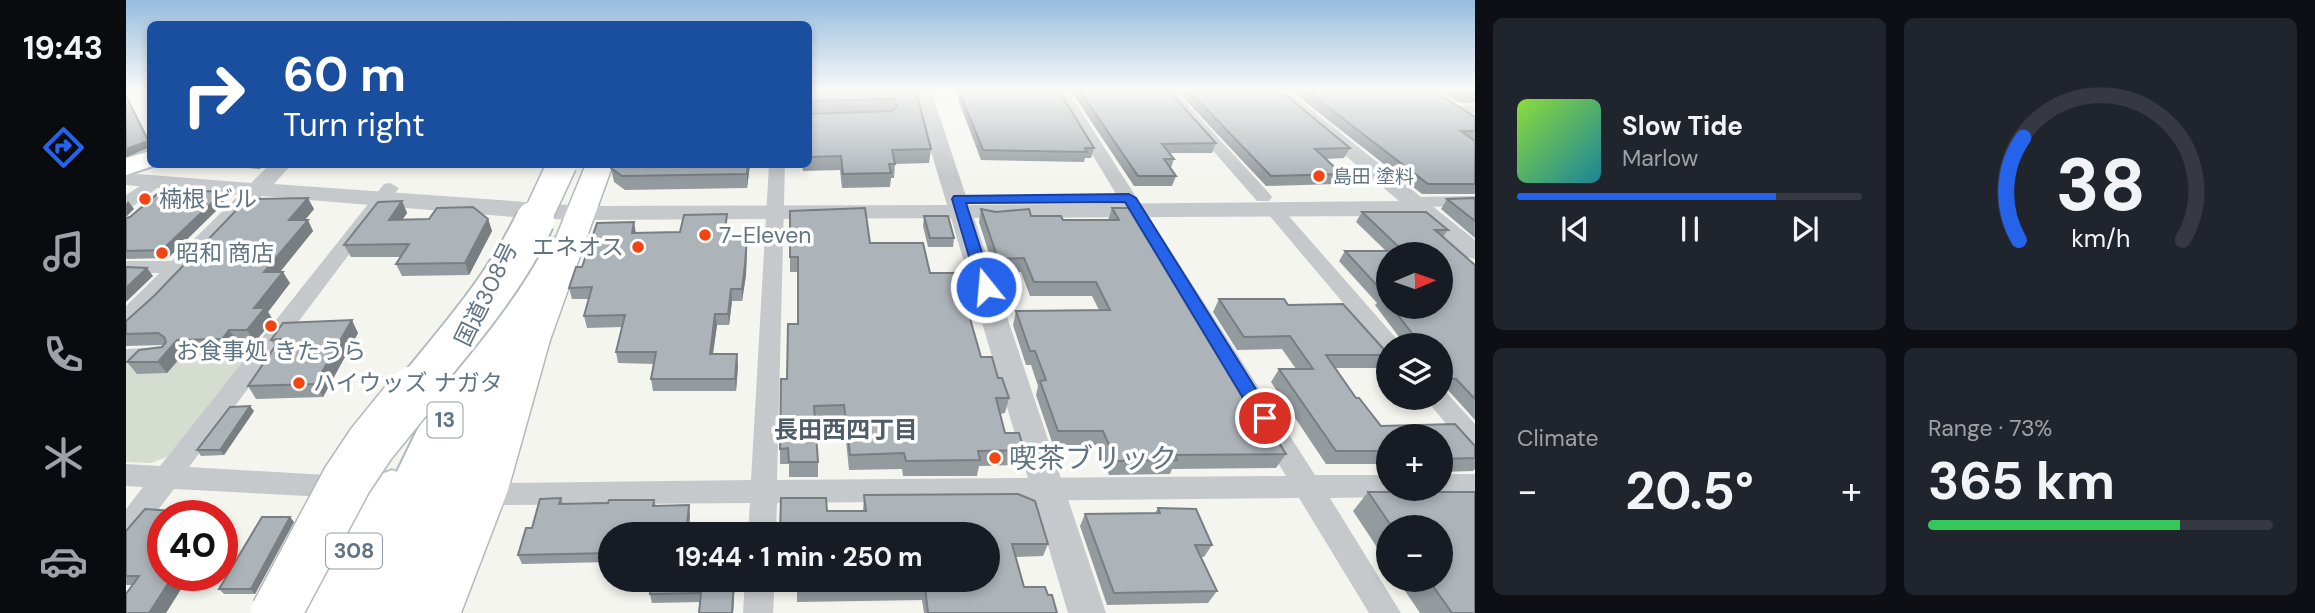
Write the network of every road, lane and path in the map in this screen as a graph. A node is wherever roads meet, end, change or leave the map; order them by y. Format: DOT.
graph roads {
  1 [pos="932,120"];
  2 [pos="1079,120"];
  3 [pos="1193,120"];
  4 [pos="1313,120"];
  5 [pos="559,168"];
  6 [pos="598,168"];
  7 [pos="777,168"];
  8 [pos="126,169"];
  9 [pos="269,178"];
  10 [pos="126,179"];
  11 [pos="161,179"];
  12 [pos="584,193"];
  13 [pos="386,194"];
  14 [pos="534,201"];
  15 [pos="1475,201"];
  16 [pos="1414,202"];
  17 [pos="126,203"];
  18 [pos="1132,204"];
  19 [pos="1268,204"];
  20 [pos="960,205"];
  21 [pos="775,206"];
  22 [pos="1475,253"];
  23 [pos="126,267"];
  24 [pos="181,267"];
  25 [pos="126,322"];
  26 [pos="1381,333"];
  27 [pos="153,353"];
  28 [pos="126,354"];
  29 [pos="1448,410"];
  30 [pos="479,421"];
  31 [pos="1475,441"];
  32 [pos="126,475"];
  33 [pos="166,477"];
  34 [pos="1453,485"];
  35 [pos="1475,485"];
  36 [pos="1376,486"];
  37 [pos="1308,487"];
  38 [pos="1048,488"];
  39 [pos="392,489"];
  40 [pos="486,489"];
  41 [pos="763,491"];
  42 [pos="762,522"];
  43 [pos="126,530"];
  44 [pos="759,592"];
  45 [pos="276,613"];
  46 [pos="315,613"];
  47 [pos="335,613"];
  48 [pos="356,613"];
  49 [pos="400,613"];
  50 [pos="415,613"];
  51 [pos="435,613"];
  52 [pos="452,613"];
  53 [pos="758,613"];
  54 [pos="1087,613"];
  55 [pos="1386,613"];
  1 -- 20 [label="street"];
  2 -- 18 [label="street"];
  3 -- 19 [label="street"];
  4 -- 16 [label="street"];
  5 -- 14 [label="highway, 13, bridge"];
  6 -- 12 [label="highway"];
  7 -- 21 [label="street"];
  8 -- 9 [label="street"];
  8 -- 11 [label="main road"];
  9 -- 11 [label="street"];
  9 -- 13 [label="street"];
  9 -- 24 [label="street"];
  10 -- 11 [label="street"];
  11 -- 17 [label="street"];
  12 -- 14 [label="street"];
  12 -- 21 [label="street"];
  12 -- 30 [label="highway, 13"];
  12 -- 40 [label="highway"];
  13 -- 14 [label="street"];
  13 -- 33 [label="street"];
  14 -- 39 [label="highway, 国道308号 / 308"];
  14 -- 45 [label="highway, bridge"];
  14 -- 48 [label="highway, 13, bridge"];
  15 -- 16 [label="street"];
  16 -- 19 [label="street"];
  16 -- 22 [label="street"];
  18 -- 19 [label="street"];
  18 -- 20 [label="street"];
  18 -- 37 [label="street"];
  19 -- 26 [label="street"];
  20 -- 21 [label="street"];
  20 -- 38 [label="street"];
  21 -- 41 [label="street"];
  23 -- 24 [label="street"];
  24 -- 25 [label="street"];
  27 -- 28 [label="lane"];
  29 -- 31 [label="street"];
  30 -- 49 [label="highway, 13"];
  30 -- 50 [label="highway"];
  32 -- 33 [label="street"];
  33 -- 39 [label="street"];
  33 -- 43 [label="street"];
  34 -- 35 [label="street"];
  36 -- 37 [label="street"];
  37 -- 38 [label="street"];
  37 -- 55 [label="street"];
  38 -- 41 [label="street"];
  38 -- 54 [label="street"];
  39 -- 46 [label="highway, 308"];
  39 -- 47 [label="highway, 国道308号 / 308"];
  40 -- 41 [label="street"];
  40 -- 51 [label="highway"];
  40 -- 52 [label="highway"];
  41 -- 42 [label="street"];
  44 -- 53 [label="street"];
}
